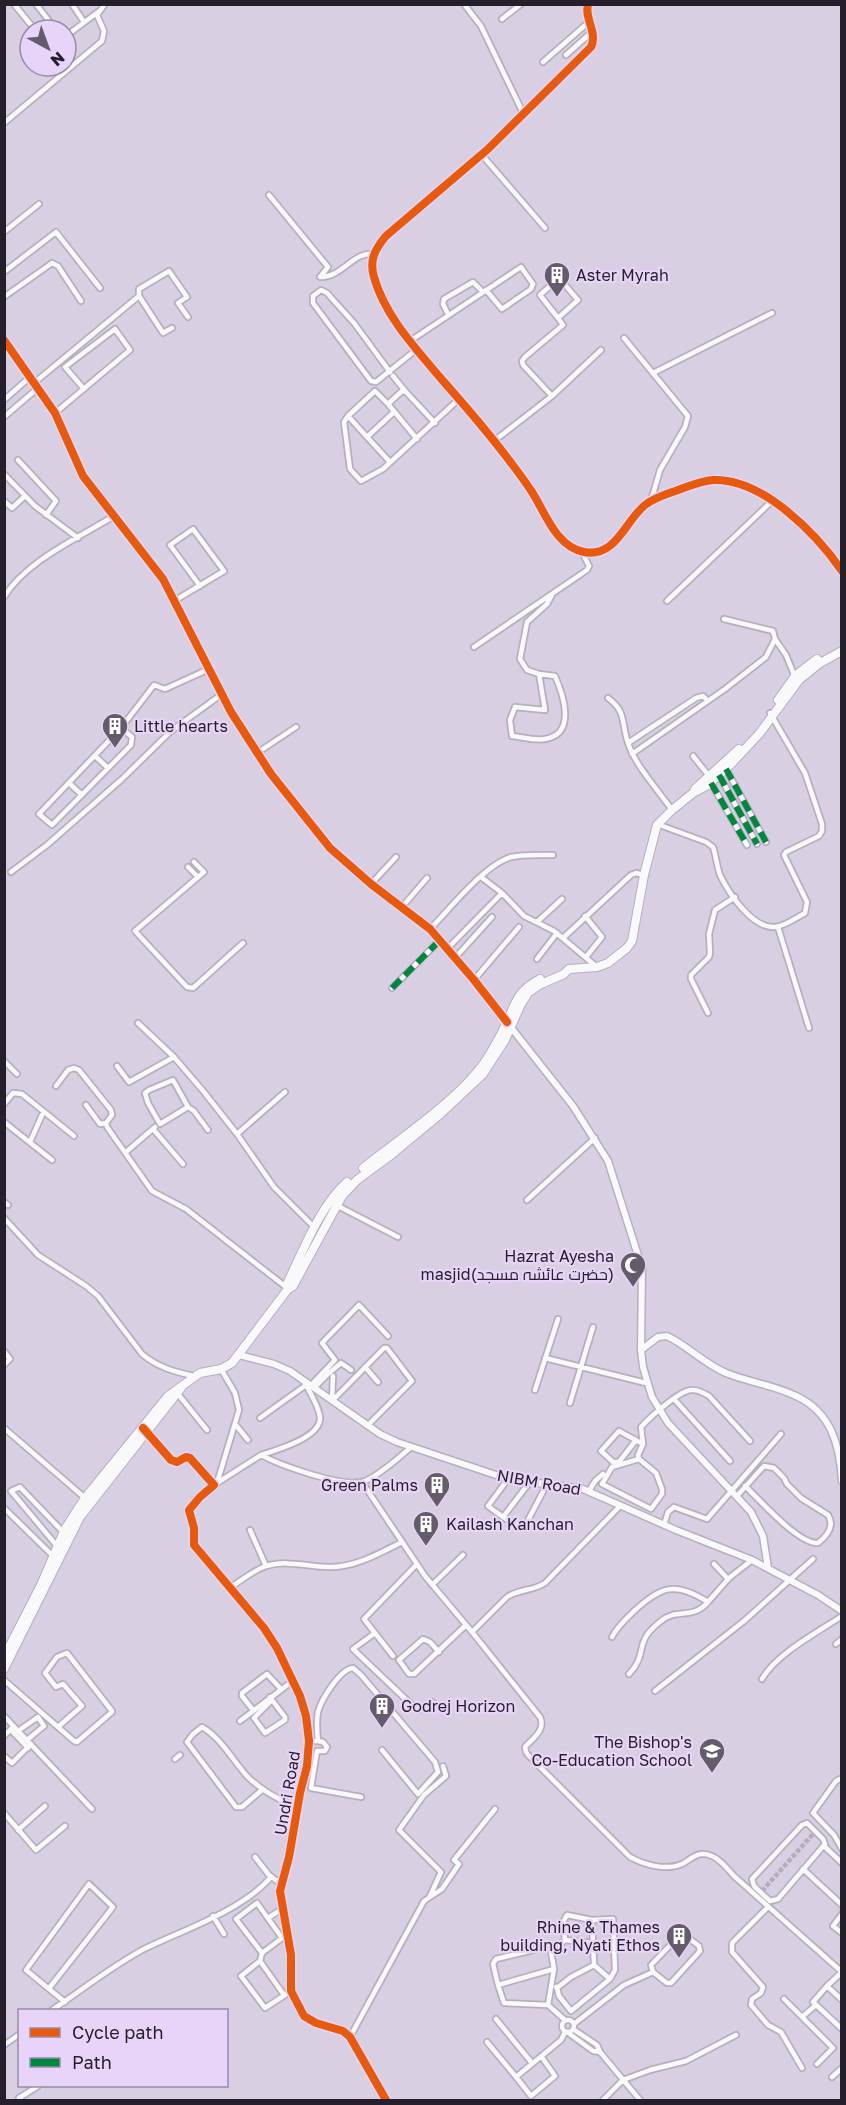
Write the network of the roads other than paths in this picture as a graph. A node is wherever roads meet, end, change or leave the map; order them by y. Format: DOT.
graph roads {
  1 [pos="14,4"];
  2 [pos="36,4"];
  3 [pos="72,4"];
  4 [pos="105,4"];
  5 [pos="464,4"];
  6 [pos="521,4"];
  7 [pos="588,4"];
  8 [pos="98,12"];
  9 [pos="25,18"];
  10 [pos="47,18"];
  11 [pos="502,19"];
  12 [pos="590,21"];
  13 [pos="84,22"];
  14 [pos="78,27"];
  15 [pos="592,31"];
  16 [pos="566,55"];
  17 [pos="78,59"];
  18 [pos="543,62"];
  19 [pos="55,78"];
  20 [pos="523,113"];
  21 [pos="4,123"];
  22 [pos="482,155"];
  23 [pos="269,195"];
  24 [pos="39,204"];
  25 [pos="545,228"];
  26 [pos="4,232"];
  27 [pos="374,254"];
  28 [pos="4,272"];
  29 [pos="100,288"];
  30 [pos="484,291"];
  31 [pos="5,296"];
  32 [pos="139,296"];
  33 [pos="81,301"];
  34 [pos="772,313"];
  35 [pos="448,314"];
  36 [pos="188,316"];
  37 [pos="558,318"];
  38 [pos="172,328"];
  39 [pos="624,338"];
  40 [pos="4,340"];
  41 [pos="410,341"];
  42 [pos="417,349"];
  43 [pos="601,351"];
  44 [pos="653,373"];
  45 [pos="391,374"];
  46 [pos="30,377"];
  47 [pos="36,386"];
  48 [pos="84,389"];
  49 [pos="406,392"];
  50 [pos="552,396"];
  51 [pos="459,399"];
  52 [pos="4,400"];
  53 [pos="388,404"];
  54 [pos="394,412"];
  55 [pos="56,413"];
  56 [pos="348,416"];
  57 [pos="4,417"];
  58 [pos="435,423"];
  59 [pos="366,437"];
  60 [pos="417,439"];
  61 [pos="494,441"];
  62 [pos="18,460"];
  63 [pos="390,462"];
  64 [pos="4,475"];
  65 [pos="25,496"];
  66 [pos="4,501"];
  67 [pos="651,501"];
  68 [pos="772,501"];
  69 [pos="46,515"];
  70 [pos="114,516"];
  71 [pos="78,538"];
  72 [pos="582,552"];
  73 [pos="842,571"];
  74 [pos="200,586"];
  75 [pos="553,592"];
  76 [pos="4,597"];
  77 [pos="174,601"];
  78 [pos="666,601"];
  79 [pos="724,619"];
  80 [pos="775,639"];
  81 [pos="474,647"];
  82 [pos="842,649"];
  83 [pos="209,669"];
  84 [pos="539,675"];
  85 [pos="797,678"];
  86 [pos="222,694"];
  87 [pos="608,698"];
  88 [pos="708,701"];
  89 [pos="771,714"];
  90 [pos="296,727"];
  91 [pos="122,728"];
  92 [pos="628,743"];
  93 [pos="257,753"];
  94 [pos="632,754"];
  95 [pos="95,756"];
  96 [pos="693,756"];
  97 [pos="108,768"];
  98 [pos="721,771"];
  99 [pos="710,779"];
  100 [pos="69,783"];
  101 [pos="82,795"];
  102 [pos="672,810"];
  103 [pos="655,830"];
  104 [pos="766,842"];
  105 [pos="757,844"];
  106 [pos="747,845"];
  107 [pos="553,855"];
  108 [pos="396,857"];
  109 [pos="194,862"];
  110 [pos="188,867"];
  111 [pos="11,872"];
  112 [pos="644,875"];
  113 [pos="198,877"];
  114 [pos="481,877"];
  115 [pos="427,878"];
  116 [pos="370,884"];
  117 [pos="502,893"];
  118 [pos="735,897"];
  119 [pos="562,899"];
  120 [pos="402,907"];
  121 [pos="492,916"];
  122 [pos="585,916"];
  123 [pos="537,922"];
  124 [pos="519,927"];
  125 [pos="778,927"];
  126 [pos="430,929"];
  127 [pos="557,933"];
  128 [pos="563,938"];
  129 [pos="440,940"];
  130 [pos="243,943"];
  131 [pos="447,949"];
  132 [pos="586,957"];
  133 [pos="455,958"];
  134 [pos="537,959"];
  135 [pos="597,967"];
  136 [pos="474,980"];
  137 [pos="392,988"];
  138 [pos="708,1013"];
  139 [pos="138,1023"];
  140 [pos="509,1025"];
  141 [pos="809,1028"];
  142 [pos="174,1057"];
  143 [pos="4,1061"];
  144 [pos="117,1066"];
  145 [pos="17,1074"];
  146 [pos="56,1086"];
  147 [pos="285,1092"];
  148 [pos="4,1104"];
  149 [pos="86,1105"];
  150 [pos="188,1107"];
  151 [pos="42,1115"];
  152 [pos="4,1122"];
  153 [pos="106,1123"];
  154 [pos="160,1124"];
  155 [pos="153,1129"];
  156 [pos="208,1130"];
  157 [pos="237,1134"];
  158 [pos="74,1136"];
  159 [pos="595,1138"];
  160 [pos="30,1142"];
  161 [pos="126,1152"];
  162 [pos="52,1160"];
  163 [pos="183,1164"];
  164 [pos="527,1200"];
  165 [pos="334,1203"];
  166 [pos="4,1218"];
  167 [pos="315,1228"];
  168 [pos="398,1237"];
  169 [pos="288,1289"];
  170 [pos="558,1319"];
  171 [pos="593,1327"];
  172 [pos="388,1336"];
  173 [pos="640,1350"];
  174 [pos="4,1352"];
  175 [pos="238,1355"];
  176 [pos="546,1358"];
  177 [pos="4,1365"];
  178 [pos="581,1366"];
  179 [pos="365,1367"];
  180 [pos="221,1370"];
  181 [pos="351,1371"];
  182 [pos="329,1373"];
  183 [pos="194,1376"];
  184 [pos="378,1382"];
  185 [pos="646,1383"];
  186 [pos="183,1384"];
  187 [pos="309,1385"];
  188 [pos="535,1390"];
  189 [pos="178,1394"];
  190 [pos="674,1399"];
  191 [pos="333,1400"];
  192 [pos="570,1403"];
  193 [pos="659,1411"];
  194 [pos="260,1418"];
  195 [pos="235,1424"];
  196 [pos="368,1425"];
  197 [pos="4,1428"];
  198 [pos="145,1430"];
  199 [pos="207,1430"];
  200 [pos="781,1434"];
  201 [pos="248,1440"];
  202 [pos="636,1440"];
  203 [pos="750,1441"];
  204 [pos="643,1444"];
  205 [pos="410,1448"];
  206 [pos="261,1455"];
  207 [pos="840,1458"];
  208 [pos="639,1459"];
  209 [pos="730,1461"];
  210 [pos="603,1474"];
  211 [pos="508,1479"];
  212 [pos="842,1481"];
  213 [pos="362,1482"];
  214 [pos="529,1483"];
  215 [pos="216,1484"];
  216 [pos="547,1484"];
  217 [pos="745,1486"];
  218 [pos="589,1491"];
  219 [pos="735,1493"];
  220 [pos="85,1498"];
  221 [pos="620,1506"];
  222 [pos="4,1508"];
  223 [pos="503,1517"];
  224 [pos="664,1525"];
  225 [pos="250,1530"];
  226 [pos="63,1532"];
  227 [pos="402,1542"];
  228 [pos="57,1546"];
  229 [pos="463,1555"];
  230 [pos="53,1556"];
  231 [pos="813,1559"];
  232 [pos="752,1560"];
  233 [pos="417,1564"];
  234 [pos="714,1564"];
  235 [pos="266,1566"];
  236 [pos="768,1568"];
  237 [pos="728,1579"];
  238 [pos="791,1580"];
  239 [pos="432,1585"];
  240 [pos="229,1588"];
  241 [pos="708,1602"];
  242 [pos="840,1607"];
  243 [pos="842,1616"];
  244 [pos="466,1625"];
  245 [pos="472,1632"];
  246 [pos="375,1633"];
  247 [pos="612,1637"];
  248 [pos="842,1639"];
  249 [pos="836,1644"];
  250 [pos="7,1646"];
  251 [pos="439,1652"];
  252 [pos="393,1656"];
  253 [pos="4,1657"];
  254 [pos="4,1669"];
  255 [pos="629,1674"];
  256 [pos="762,1679"];
  257 [pos="4,1680"];
  258 [pos="294,1680"];
  259 [pos="281,1689"];
  260 [pos="655,1691"];
  261 [pos="271,1699"];
  262 [pos="432,1702"];
  263 [pos="253,1710"];
  264 [pos="4,1716"];
  265 [pos="240,1721"];
  266 [pos="59,1726"];
  267 [pos="17,1728"];
  268 [pos="4,1736"];
  269 [pos="309,1741"];
  270 [pos="318,1741"];
  271 [pos="29,1742"];
  272 [pos="382,1750"];
  273 [pos="308,1751"];
  274 [pos="317,1751"];
  275 [pos="4,1756"];
  276 [pos="443,1766"];
  277 [pos="842,1778"];
  278 [pos="263,1789"];
  279 [pos="361,1797"];
  280 [pos="45,1806"];
  281 [pos="298,1808"];
  282 [pos="92,1809"];
  283 [pos="495,1809"];
  284 [pos="4,1813"];
  285 [pos="65,1826"];
  286 [pos="18,1830"];
  287 [pos="831,1831"];
  288 [pos="823,1839"];
  289 [pos="824,1846"];
  290 [pos="842,1849"];
  291 [pos="255,1857"];
  292 [pos="842,1863"];
  293 [pos="803,1869"];
  294 [pos="271,1877"];
  295 [pos="281,1884"];
  296 [pos="429,1898"];
  297 [pos="842,1905"];
  298 [pos="768,1907"];
  299 [pos="282,1909"];
  300 [pos="842,1914"];
  301 [pos="213,1916"];
  302 [pos="268,1918"];
  303 [pos="592,1920"];
  304 [pos="836,1920"];
  305 [pos="842,1924"];
  306 [pos="842,1933"];
  307 [pos="224,1934"];
  308 [pos="565,1940"];
  309 [pos="592,1943"];
  310 [pos="550,1946"];
  311 [pos="262,1953"];
  312 [pos="260,1962"];
  313 [pos="594,1965"];
  314 [pos="554,1969"];
  315 [pos="653,1972"];
  316 [pos="842,1972"];
  317 [pos="610,1979"];
  318 [pos="552,1982"];
  319 [pos="498,1985"];
  320 [pos="827,1986"];
  321 [pos="50,1987"];
  322 [pos="557,1988"];
  323 [pos="291,1990"];
  324 [pos="284,1995"];
  325 [pos="784,1999"];
  326 [pos="842,2000"];
  327 [pos="65,2002"];
  328 [pos="548,2005"];
  329 [pos="816,2005"];
  330 [pos="54,2009"];
  331 [pos="802,2017"];
  332 [pos="496,2019"];
  333 [pos="565,2020"];
  334 [pos="574,2026"];
  335 [pos="842,2029"];
  336 [pos="566,2032"];
  337 [pos="18,2035"];
  338 [pos="736,2035"];
  339 [pos="350,2037"];
  340 [pos="487,2042"];
  341 [pos="4,2045"];
  342 [pos="600,2052"];
  343 [pos="541,2056"];
  344 [pos="532,2063"];
  345 [pos="817,2064"];
  346 [pos="802,2068"];
  347 [pos="842,2068"];
  348 [pos="516,2077"];
  349 [pos="832,2078"];
  350 [pos="623,2080"];
  351 [pos="35,2087"];
  352 [pos="19,2098"];
  353 [pos="386,2100"];
  354 [pos="603,2100"];
  355 [pos="640,2100"];
  1 -- 9 [label="street"];
  2 -- 10 [label="street"];
  3 -- 13 [label="street"];
  4 -- 8 [label="street"];
  5 -- 20 [label="street"];
  6 -- 11 [label="street"];
  7 -- 12 [label="street"];
  8 -- 13 [label="street"];
  8 -- 17 [label="street"];
  12 -- 15 [label="street"];
  12 -- 18 [label="street"];
  13 -- 14 [label="street"];
  15 -- 16 [label="street"];
  15 -- 20 [label="street"];
  19 -- 21 [label="street"];
  20 -- 22 [label="street"];
  22 -- 25 [label="street"];
  22 -- 27 [label="street"];
  23 -- 27 [label="street"];
  24 -- 26 [label="street"];
  27 -- 41 [label="street"];
  28 -- 29 [label="street"];
  30 -- 30 [label="street"];
  30 -- 35 [label="street"];
  30 -- 35 [label="street"];
  31 -- 33 [label="street"];
  32 -- 36 [label="street"];
  32 -- 38 [label="street"];
  32 -- 47 [label="street"];
  34 -- 44 [label="street"];
  35 -- 41 [label="street"];
  37 -- 37 [label="street"];
  37 -- 50 [label="street"];
  39 -- 44 [label="street"];
  40 -- 46 [label="street"];
  41 -- 42 [label="street"];
  42 -- 45 [label="street"];
  42 -- 51 [label="street"];
  43 -- 50 [label="street"];
  44 -- 67 [label="street"];
  45 -- 45 [label="street"];
  45 -- 49 [label="street"];
  46 -- 47 [label="street"];
  46 -- 52 [label="street"];
  47 -- 55 [label="street"];
  47 -- 57 [label="street"];
  48 -- 48 [label="street"];
  48 -- 55 [label="street"];
  49 -- 53 [label="street"];
  49 -- 58 [label="street"];
  50 -- 61 [label="street"];
  51 -- 58 [label="street"];
  51 -- 61 [label="street"];
  53 -- 54 [label="street"];
  53 -- 56 [label="street"];
  54 -- 59 [label="street"];
  54 -- 60 [label="street"];
  55 -- 70 [label="street"];
  56 -- 59 [label="street"];
  56 -- 63 [label="street"];
  58 -- 60 [label="street"];
  59 -- 63 [label="street"];
  60 -- 63 [label="street"];
  61 -- 72 [label="street"];
  62 -- 69 [label="street"];
  64 -- 65 [label="street"];
  65 -- 66 [label="street"];
  65 -- 69 [label="street"];
  67 -- 68 [label="street"];
  67 -- 72 [label="street"];
  68 -- 73 [label="street"];
  68 -- 78 [label="street"];
  69 -- 71 [label="street"];
  70 -- 71 [label="street"];
  70 -- 77 [label="street"];
  71 -- 76 [label="street"];
  72 -- 75 [label="street"];
  74 -- 74 [label="street"];
  74 -- 77 [label="street"];
  75 -- 81 [label="street"];
  75 -- 84 [label="street"];
  77 -- 83 [label="street"];
  79 -- 80 [label="street"];
  80 -- 85 [label="street"];
  80 -- 88 [label="street"];
  82 -- 85 [label="highway"];
  83 -- 86 [label="street"];
  83 -- 91 [label="street"];
  84 -- 84 [label="street"];
  85 -- 89 [label="highway"];
  86 -- 93 [label="street"];
  86 -- 111 [label="street"];
  87 -- 92 [label="street"];
  88 -- 92 [label="street"];
  88 -- 94 [label="street"];
  89 -- 98 [label="highway"];
  89 -- 125 [label="street"];
  90 -- 93 [label="street"];
  91 -- 95 [label="street"];
  91 -- 97 [label="street"];
  92 -- 94 [label="street"];
  93 -- 116 [label="street"];
  94 -- 102 [label="street"];
  95 -- 97 [label="street"];
  95 -- 100 [label="street"];
  96 -- 99 [label="street"];
  97 -- 101 [label="street"];
  98 -- 99 [label="highway"];
  98 -- 104 [label="street"];
  98 -- 105 [label="street"];
  99 -- 102 [label="highway"];
  99 -- 106 [label="street"];
  100 -- 101 [label="street"];
  100 -- 101 [label="street"];
  102 -- 103 [label="highway"];
  103 -- 112 [label="highway"];
  103 -- 118 [label="street"];
  107 -- 114 [label="street"];
  108 -- 116 [label="street"];
  109 -- 113 [label="street"];
  110 -- 113 [label="street"];
  112 -- 122 [label="street"];
  112 -- 135 [label="highway"];
  113 -- 130 [label="street"];
  114 -- 117 [label="street"];
  114 -- 126 [label="street"];
  115 -- 120 [label="street"];
  116 -- 120 [label="street"];
  117 -- 123 [label="street"];
  117 -- 131 [label="street"];
  118 -- 125 [label="street"];
  118 -- 138 [label="street"];
  119 -- 123 [label="street"];
  120 -- 126 [label="street"];
  121 -- 133 [label="street"];
  122 -- 128 [label="street"];
  122 -- 132 [label="street"];
  123 -- 127 [label="street"];
  124 -- 136 [label="street"];
  125 -- 141 [label="street"];
  126 -- 129 [label="street"];
  127 -- 128 [label="street"];
  127 -- 134 [label="street"];
  128 -- 132 [label="street"];
  129 -- 131 [label="street"];
  129 -- 137 [label="street"];
  131 -- 133 [label="street"];
  132 -- 135 [label="street"];
  133 -- 136 [label="street"];
  135 -- 140 [label="highway"];
  136 -- 140 [label="street"];
  139 -- 142 [label="street"];
  140 -- 159 [label="main road"];
  140 -- 165 [label="highway"];
  142 -- 144 [label="street"];
  142 -- 157 [label="street"];
  143 -- 145 [label="street"];
  146 -- 153 [label="street"];
  147 -- 157 [label="street"];
  148 -- 158 [label="street"];
  149 -- 153 [label="street"];
  150 -- 154 [label="street"];
  150 -- 154 [label="street"];
  150 -- 156 [label="street"];
  151 -- 160 [label="street"];
  152 -- 160 [label="street"];
  153 -- 161 [label="street"];
  154 -- 155 [label="street"];
  155 -- 161 [label="street"];
  155 -- 163 [label="street"];
  157 -- 167 [label="street"];
  159 -- 164 [label="street"];
  159 -- 173 [label="main road"];
  160 -- 162 [label="street"];
  161 -- 169 [label="street"];
  165 -- 167 [label="highway"];
  165 -- 168 [label="street"];
  165 -- 169 [label="highway"];
  166 -- 183 [label="street"];
  167 -- 169 [label="highway"];
  169 -- 175 [label="highway"];
  170 -- 176 [label="street"];
  171 -- 178 [label="street"];
  172 -- 182 [label="street"];
  173 -- 185 [label="main road"];
  173 -- 207 [label="main road"];
  174 -- 177 [label="street"];
  175 -- 180 [label="highway"];
  175 -- 187 [label="main road, NIBM Road"];
  176 -- 178 [label="street"];
  176 -- 188 [label="street"];
  178 -- 185 [label="street"];
  178 -- 192 [label="street"];
  179 -- 184 [label="street"];
  179 -- 191 [label="street"];
  179 -- 196 [label="street"];
  180 -- 183 [label="highway"];
  180 -- 195 [label="street, Undri Road"];
  181 -- 182 [label="street"];
  182 -- 187 [label="street"];
  182 -- 191 [label="street"];
  183 -- 186 [label="highway"];
  185 -- 193 [label="main road"];
  186 -- 189 [label="highway"];
  186 -- 198 [label="highway"];
  187 -- 191 [label="main road, NIBM Road"];
  187 -- 194 [label="street"];
  187 -- 206 [label="street, Undri Road"];
  189 -- 198 [label="highway"];
  189 -- 199 [label="street"];
  190 -- 193 [label="street"];
  190 -- 203 [label="street"];
  190 -- 209 [label="street"];
  191 -- 196 [label="main road, NIBM Road"];
  193 -- 204 [label="street"];
  193 -- 219 [label="main road"];
  195 -- 201 [label="street"];
  195 -- 215 [label="street, Undri Road"];
  196 -- 205 [label="main road, NIBM Road"];
  197 -- 220 [label="street"];
  198 -- 215 [label="street"];
  198 -- 220 [label="highway"];
  198 -- 254 [label="highway"];
  200 -- 219 [label="street"];
  202 -- 202 [label="street"];
  202 -- 204 [label="street"];
  204 -- 208 [label="street"];
  205 -- 211 [label="main road, NIBM Road"];
  205 -- 213 [label="street"];
  206 -- 213 [label="street"];
  206 -- 215 [label="street, Undri Road"];
  207 -- 212 [label="main road"];
  208 -- 208 [label="street"];
  210 -- 218 [label="street"];
  211 -- 214 [label="main road, NIBM Road"];
  211 -- 223 [label="street"];
  213 -- 227 [label="street"];
  214 -- 216 [label="main road, NIBM Road"];
  214 -- 223 [label="street"];
  215 -- 240 [label="street, Undri Road"];
  216 -- 218 [label="main road, NIBM Road"];
  216 -- 223 [label="street"];
  217 -- 217 [label="street"];
  217 -- 219 [label="street"];
  218 -- 221 [label="main road, NIBM Road"];
  219 -- 224 [label="street"];
  219 -- 236 [label="main road"];
  220 -- 226 [label="highway"];
  221 -- 224 [label="main road, NIBM Road"];
  221 -- 245 [label="street"];
  222 -- 230 [label="street"];
  224 -- 232 [label="main road, NIBM Road"];
  225 -- 235 [label="street"];
  226 -- 228 [label="highway"];
  226 -- 228 [label="street"];
  227 -- 233 [label="street"];
  227 -- 235 [label="street"];
  228 -- 230 [label="highway"];
  229 -- 239 [label="street"];
  230 -- 250 [label="highway"];
  231 -- 238 [label="street"];
  232 -- 236 [label="main road, NIBM Road"];
  232 -- 237 [label="street"];
  233 -- 239 [label="street"];
  233 -- 246 [label="street"];
  234 -- 237 [label="street"];
  235 -- 240 [label="street"];
  236 -- 238 [label="main road, NIBM Road"];
  237 -- 241 [label="street"];
  238 -- 242 [label="main road, NIBM Road"];
  238 -- 260 [label="street"];
  239 -- 244 [label="street"];
  240 -- 258 [label="street, Undri Road"];
  241 -- 247 [label="street"];
  241 -- 255 [label="street"];
  243 -- 256 [label="street"];
  244 -- 245 [label="street"];
  244 -- 251 [label="street"];
  245 -- 298 [label="street"];
  246 -- 252 [label="street"];
  246 -- 262 [label="street"];
  248 -- 249 [label="street"];
  250 -- 253 [label="highway"];
  251 -- 251 [label="street"];
  257 -- 266 [label="street"];
  258 -- 259 [label="street"];
  258 -- 269 [label="street, Undri Road"];
  259 -- 261 [label="street"];
  259 -- 263 [label="street"];
  261 -- 261 [label="street"];
  261 -- 263 [label="street"];
  263 -- 265 [label="street"];
  264 -- 267 [label="street"];
  266 -- 266 [label="street"];
  267 -- 268 [label="street"];
  267 -- 271 [label="street"];
  267 -- 271 [label="street"];
  267 -- 271 [label="street"];
  269 -- 270 [label="street"];
  269 -- 273 [label="street, Undri Road"];
  270 -- 272 [label="street"];
  270 -- 274 [label="street"];
  271 -- 275 [label="street"];
  271 -- 282 [label="street"];
  273 -- 274 [label="street"];
  273 -- 281 [label="street, Undri Road"];
  274 -- 279 [label="street"];
  276 -- 296 [label="street"];
  277 -- 287 [label="street"];
  278 -- 278 [label="street"];
  278 -- 281 [label="street"];
  280 -- 286 [label="street"];
  281 -- 295 [label="street, Undri Road"];
  283 -- 296 [label="street"];
  284 -- 286 [label="street"];
  285 -- 286 [label="street"];
  287 -- 288 [label="street"];
  287 -- 290 [label="street"];
  288 -- 289 [label="street"];
  288 -- 293 [label="street"];
  289 -- 292 [label="street"];
  289 -- 293 [label="street"];
  291 -- 294 [label="street"];
  293 -- 297 [label="street"];
  294 -- 295 [label="street"];
  294 -- 301 [label="street"];
  295 -- 299 [label="street, Undri Road"];
  296 -- 339 [label="street"];
  298 -- 316 [label="street"];
  298 -- 346 [label="street"];
  299 -- 302 [label="street"];
  299 -- 323 [label="street, Undri Road"];
  300 -- 304 [label="street"];
  301 -- 307 [label="street"];
  301 -- 327 [label="street"];
  302 -- 311 [label="street"];
  302 -- 311 [label="street"];
  303 -- 308 [label="street"];
  303 -- 309 [label="street"];
  303 -- 317 [label="street"];
  304 -- 305 [label="street"];
  304 -- 306 [label="street"];
  308 -- 309 [label="street"];
  308 -- 310 [label="street"];
  309 -- 313 [label="street"];
  310 -- 314 [label="street"];
  310 -- 319 [label="street"];
  311 -- 312 [label="street"];
  312 -- 324 [label="street"];
  312 -- 324 [label="street"];
  313 -- 317 [label="street"];
  313 -- 322 [label="street"];
  314 -- 318 [label="street"];
  314 -- 319 [label="street"];
  315 -- 315 [label="street"];
  315 -- 334 [label="street"];
  316 -- 320 [label="street"];
  317 -- 322 [label="street"];
  318 -- 322 [label="street"];
  318 -- 328 [label="street"];
  319 -- 328 [label="street"];
  320 -- 326 [label="street"];
  320 -- 329 [label="street"];
  321 -- 321 [label="street"];
  321 -- 327 [label="street"];
  323 -- 324 [label="street"];
  323 -- 339 [label="street, Undri Road"];
  325 -- 331 [label="street"];
  327 -- 330 [label="street"];
  328 -- 333 [label="street"];
  329 -- 331 [label="street"];
  329 -- 335 [label="street"];
  331 -- 345 [label="street"];
  332 -- 344 [label="street"];
  333 -- 334 [label="street"];
  333 -- 336 [label="street"];
  334 -- 336 [label="street"];
  334 -- 342 [label="street"];
  336 -- 342 [label="street"];
  336 -- 343 [label="street"];
  337 -- 341 [label="street"];
  338 -- 350 [label="street"];
  339 -- 353 [label="street"];
  340 -- 348 [label="street"];
  342 -- 350 [label="street"];
  343 -- 344 [label="street"];
  343 -- 348 [label="street"];
  344 -- 348 [label="street"];
  347 -- 349 [label="street"];
  350 -- 354 [label="street"];
  350 -- 355 [label="street"];
  351 -- 352 [label="street"];
}
